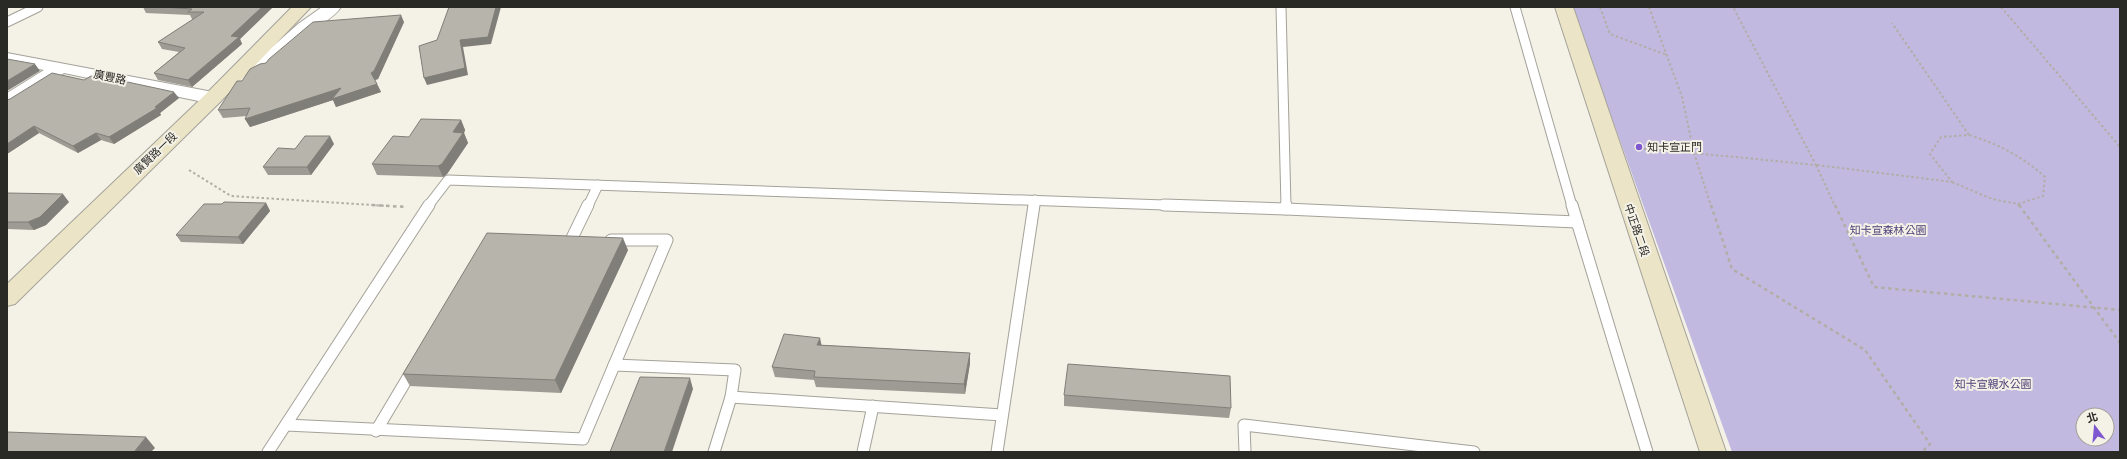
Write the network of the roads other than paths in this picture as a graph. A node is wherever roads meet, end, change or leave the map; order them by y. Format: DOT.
graph roads {
  1 [pos="38,7"];
  2 [pos="302,7"];
  3 [pos="333,7"];
  4 [pos="1281,7"];
  5 [pos="1515,7"];
  6 [pos="1564,7"];
  7 [pos="7,22"];
  8 [pos="7,58"];
  9 [pos="61,66"];
  10 [pos="230,81"];
  11 [pos="213,98"];
  12 [pos="7,101"];
  13 [pos="598,185"];
  14 [pos="1035,200"];
  15 [pos="1286,209"];
  16 [pos="1577,222"];
  17 [pos="556,240"];
  18 [pos="571,240"];
  19 [pos="586,240"];
  20 [pos="600,240"];
  21 [pos="7,298"];
  22 [pos="420,356"];
  23 [pos="614,365"];
  24 [pos="731,398"];
  25 [pos="873,406"];
  26 [pos="1002,414"];
  27 [pos="286,426"];
  28 [pos="376,431"];
  29 [pos="268,452"];
  30 [pos="714,452"];
  31 [pos="863,452"];
  32 [pos="997,452"];
  33 [pos="1245,452"];
  34 [pos="1474,452"];
  35 [pos="1647,452"];
  36 [pos="1713,452"];
  1 -- 7 [label="lane"];
  2 -- 10 [label="street, 廣賢路一段"];
  3 -- 10 [label="street"];
  4 -- 15 [label="lane"];
  5 -- 16 [label="lane"];
  6 -- 36 [label="street, 中正路二段"];
  8 -- 9 [label="street, 廣豐路"];
  9 -- 11 [label="street, 廣豐路"];
  9 -- 12 [label="street"];
  10 -- 11 [label="street, 廣賢路一段"];
  11 -- 21 [label="street, 廣賢路一段"];
  13 -- 14 [label="lane"];
  13 -- 18 [label="lane"];
  13 -- 27 [label="lane"];
  14 -- 15 [label="lane"];
  14 -- 26 [label="lane"];
  15 -- 16 [label="lane"];
  16 -- 35 [label="lane"];
  17 -- 18 [label="lane"];
  18 -- 19 [label="lane"];
  20 -- 23 [label="lane"];
  22 -- 28 [label="lane"];
  23 -- 24 [label="lane"];
  23 -- 28 [label="lane"];
  24 -- 25 [label="lane"];
  24 -- 30 [label="lane"];
  25 -- 26 [label="lane"];
  25 -- 31 [label="lane"];
  26 -- 32 [label="lane"];
  27 -- 28 [label="lane"];
  27 -- 29 [label="lane"];
  33 -- 34 [label="lane"];
}
